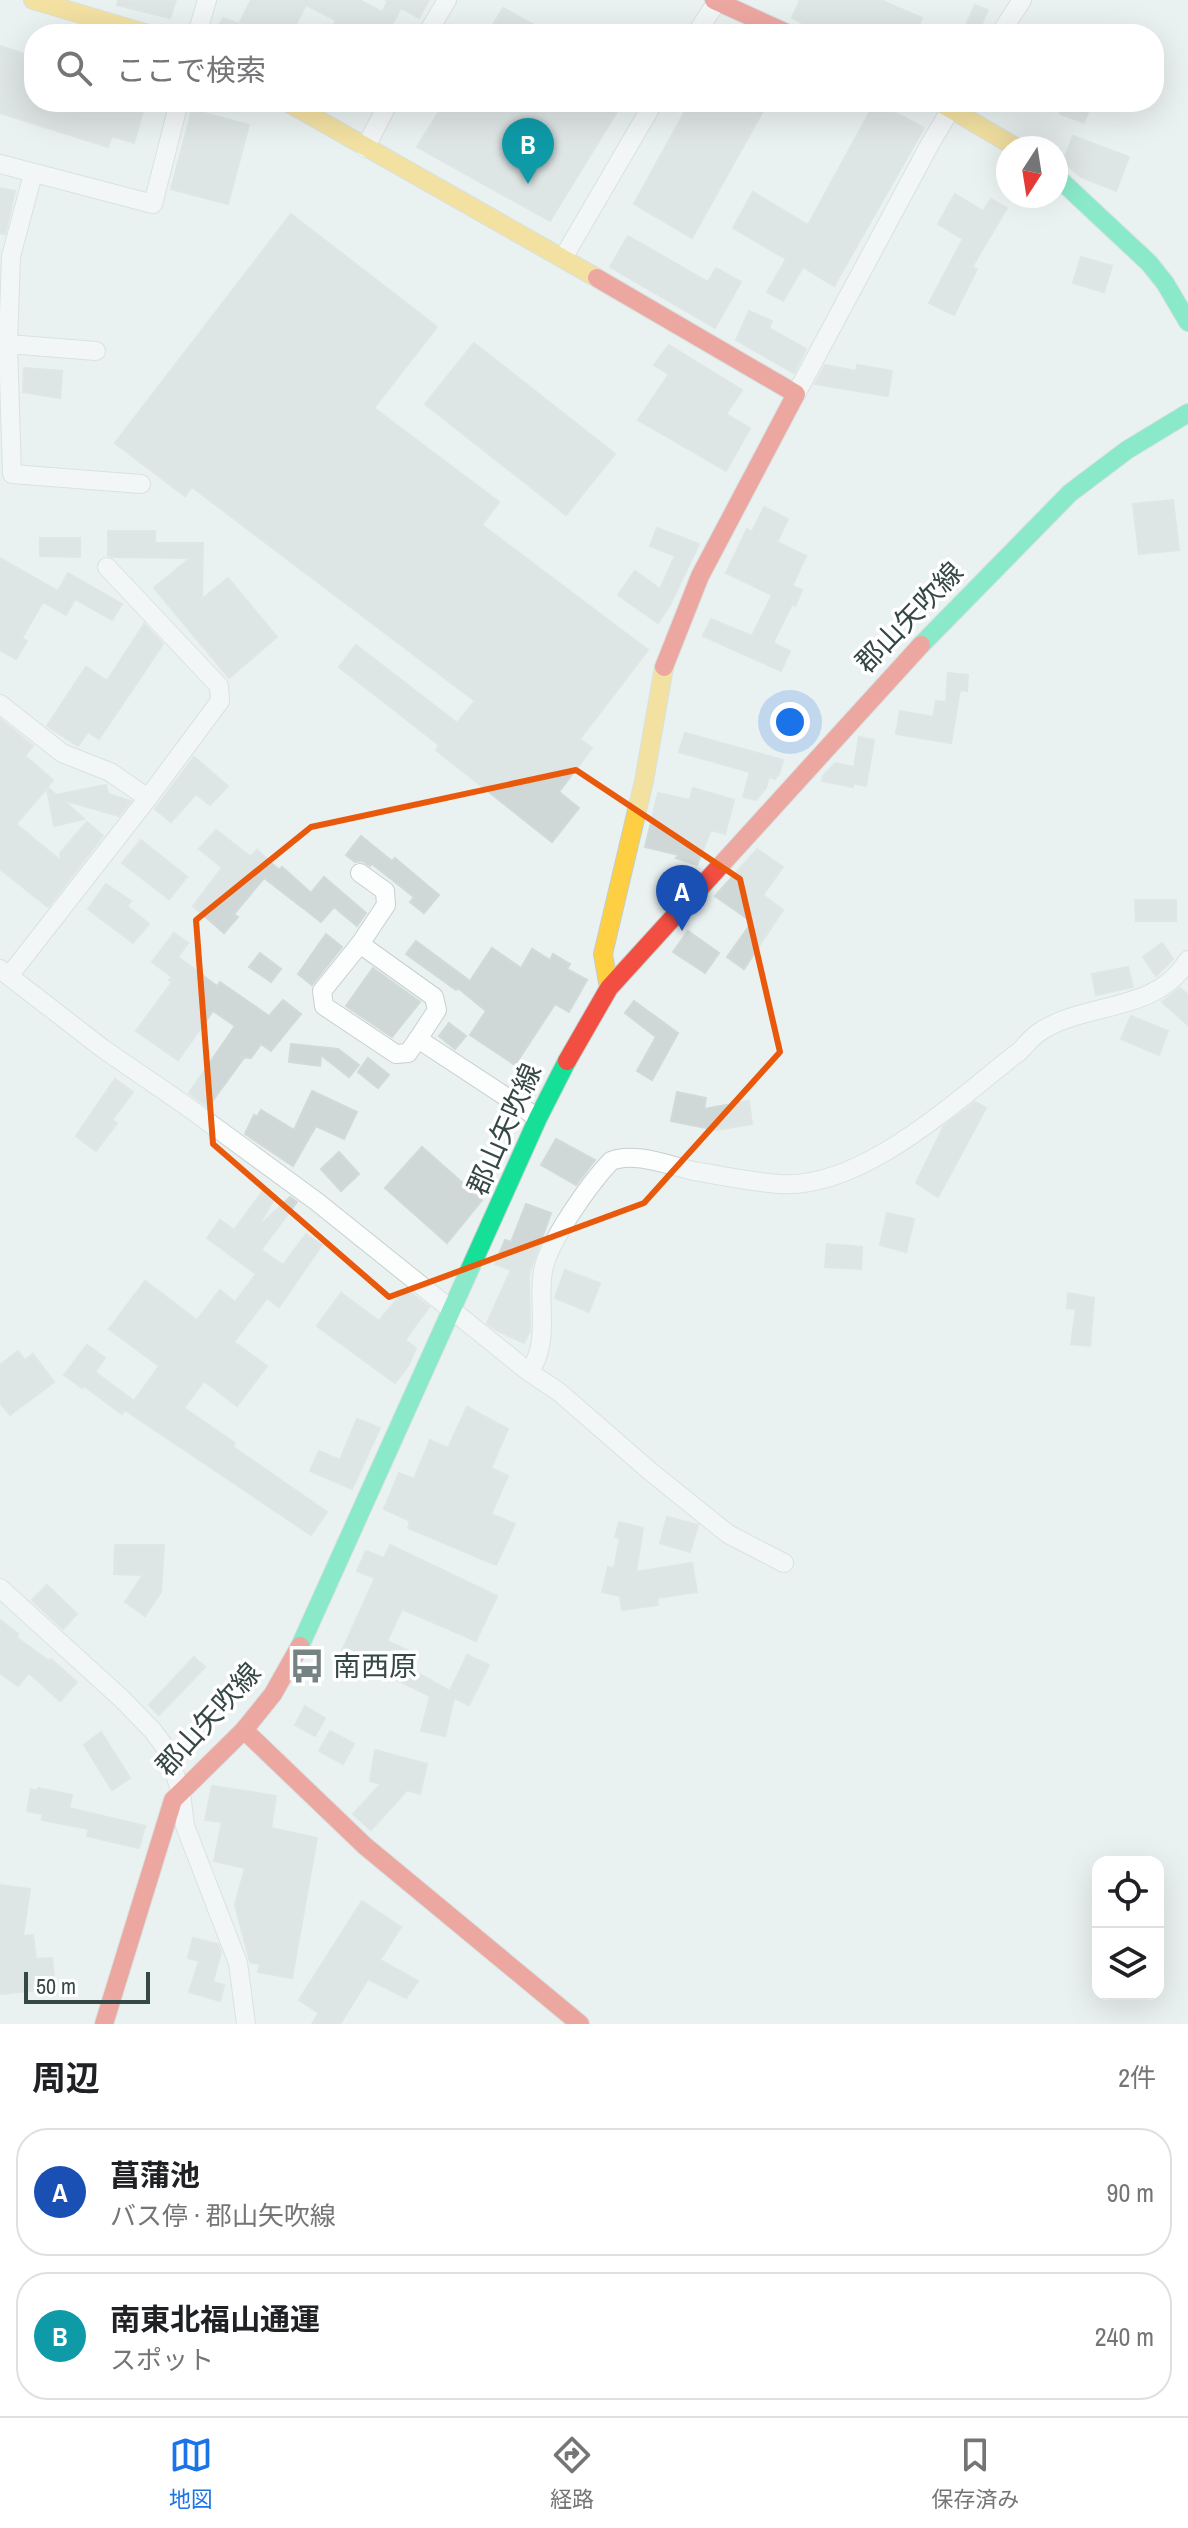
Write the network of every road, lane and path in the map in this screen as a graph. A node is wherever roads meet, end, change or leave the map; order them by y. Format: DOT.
graph roads {
  1 [pos="33,0"];
  2 [pos="207,0"];
  3 [pos="447,0"];
  4 [pos="716,0"];
  5 [pos="1022,0"];
  6 [pos="114,24"];
  7 [pos="200,24"];
  8 [pos="433,24"];
  9 [pos="702,24"];
  10 [pos="768,24"];
  11 [pos="1006,24"];
  12 [pos="176,112"];
  13 [pos="304,112"];
  14 [pos="384,112"];
  15 [pos="648,112"];
  16 [pos="945,112"];
  17 [pos="961,112"];
  18 [pos="998,136"];
  19 [pos="365,148"];
  20 [pos="0,164"];
  21 [pos="33,174"];
  22 [pos="1068,187"];
  23 [pos="563,258"];
  24 [pos="1188,322"];
  25 [pos="8,344"];
  26 [pos="96,351"];
  27 [pos="796,394"];
  28 [pos="1188,413"];
  29 [pos="141,484"];
  30 [pos="107,567"];
  31 [pos="0,704"];
  32 [pos="148,798"];
  33 [pos="360,873"];
  34 [pos="360,944"];
  35 [pos="1188,960"];
  36 [pos="4,972"];
  37 [pos="609,988"];
  38 [pos="418,1039"];
  39 [pos="538,1118"];
  40 [pos="452,1308"];
  41 [pos="529,1372"];
  42 [pos="784,1563"];
  43 [pos="0,1588"];
  44 [pos="244,1730"];
  45 [pos="181,1793"];
  46 [pos="104,2024"];
  47 [pos="246,2024"];
  48 [pos="580,2024"];
  1 -- 6 [label="street"];
  2 -- 7 [label="street"];
  3 -- 8 [label="street"];
  4 -- 9 [label="street"];
  4 -- 10 [label="street"];
  5 -- 11 [label="street"];
  12 -- 21 [label="street"];
  13 -- 19 [label="street"];
  14 -- 19 [label="street"];
  15 -- 23 [label="street"];
  16 -- 27 [label="street"];
  17 -- 18 [label="street"];
  19 -- 23 [label="street"];
  20 -- 21 [label="street"];
  21 -- 25 [label="street"];
  22 -- 24 [label="street"];
  23 -- 27 [label="street"];
  25 -- 26 [label="street"];
  25 -- 29 [label="street"];
  27 -- 37 [label="street"];
  28 -- 37 [label="street, 郡山矢吹線"];
  30 -- 32 [label="street"];
  31 -- 32 [label="street"];
  32 -- 36 [label="street"];
  33 -- 34 [label="street"];
  34 -- 38 [label="street"];
  34 -- 38 [label="street"];
  35 -- 41 [label="street"];
  36 -- 40 [label="street"];
  37 -- 39 [label="street, 郡山矢吹線"];
  38 -- 39 [label="street"];
  39 -- 40 [label="street, 郡山矢吹線"];
  40 -- 41 [label="street"];
  40 -- 44 [label="street, 郡山矢吹線"];
  41 -- 42 [label="street"];
  43 -- 45 [label="street"];
  44 -- 45 [label="street, 郡山矢吹線"];
  44 -- 48 [label="street"];
  45 -- 46 [label="street, 郡山矢吹線"];
  45 -- 47 [label="street"];
}
